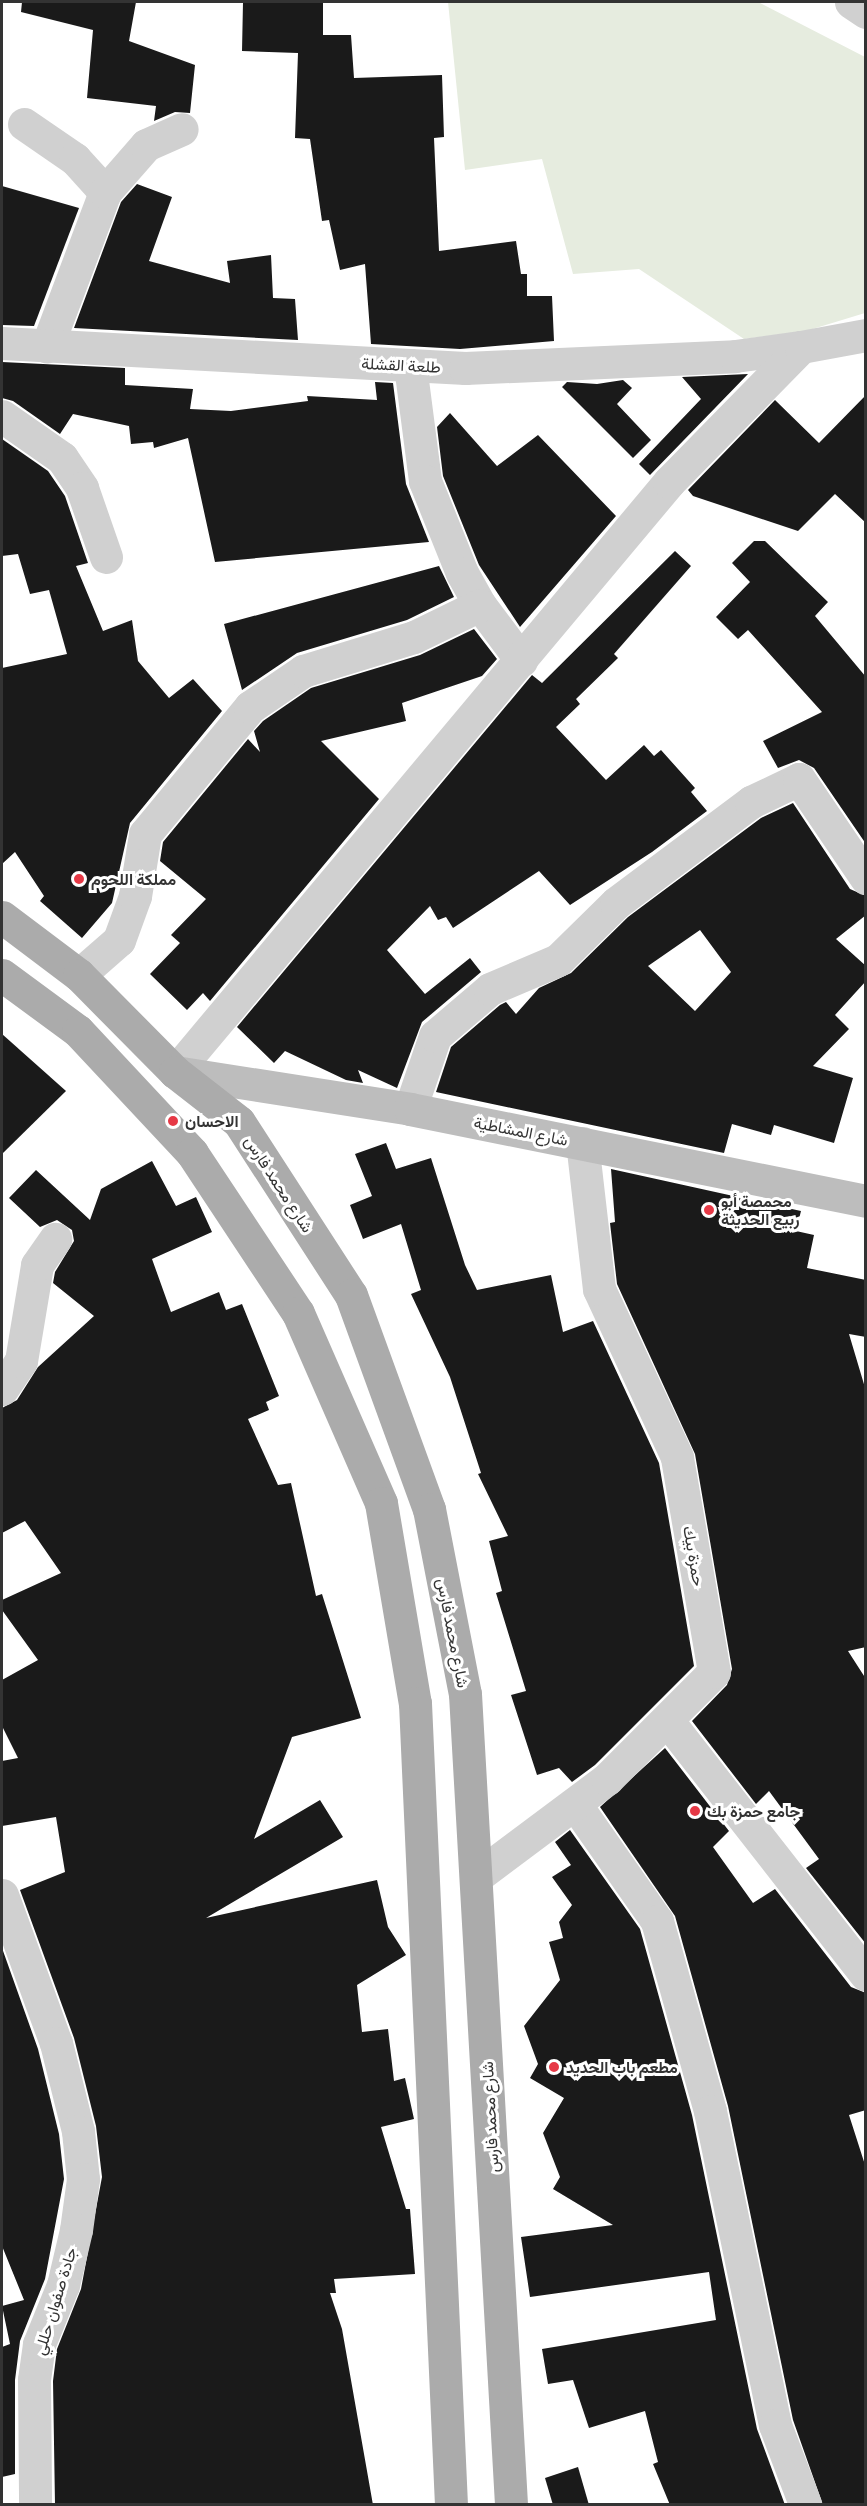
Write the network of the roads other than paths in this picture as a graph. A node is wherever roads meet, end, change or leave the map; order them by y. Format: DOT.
graph roads {
  1 [pos="851,2"];
  2 [pos="866,12"];
  3 [pos="24,124"];
  4 [pos="182,129"];
  5 [pos="105,192"];
  6 [pos="866,335"];
  7 [pos="2,343"];
  8 [pos="47,346"];
  9 [pos="801,347"];
  10 [pos="410,365"];
  11 [pos="2,416"];
  12 [pos="106,557"];
  13 [pos="480,605"];
  14 [pos="521,660"];
  15 [pos="866,878"];
  16 [pos="2,917"];
  17 [pos="2,975"];
  18 [pos="80,975"];
  19 [pos="175,1072"];
  20 [pos="410,1109"];
  21 [pos="582,1143"];
  22 [pos="866,1201"];
  23 [pos="55,1239"];
  24 [pos="2,1389"];
  25 [pos="667,1719"];
  26 [pos="575,1804"];
  27 [pos="476,1877"];
  28 [pos="2,1895"];
  29 [pos="866,1975"];
  30 [pos="31,2504"];
  31 [pos="450,2505"];
  32 [pos="511,2505"];
  33 [pos="805,2505"];
  1 -- 2 [label="street"];
  3 -- 5 [label="street"];
  4 -- 5 [label="street"];
  5 -- 8 [label="street"];
  6 -- 9 [label="street, طلعة القشلة"];
  7 -- 8 [label="street, طلعة القشلة"];
  8 -- 10 [label="street, طلعة القشلة"];
  9 -- 10 [label="street, طلعة القشلة"];
  9 -- 14 [label="street"];
  10 -- 13 [label="street"];
  11 -- 12 [label="street"];
  13 -- 14 [label="street"];
  13 -- 18 [label="street"];
  14 -- 19 [label="street"];
  15 -- 20 [label="street"];
  16 -- 18 [label="main road, شارع محمد فارس"];
  17 -- 31 [label="main road"];
  18 -- 19 [label="main road, شارع محمد فارس"];
  19 -- 20 [label="main road, شارع المشاطية"];
  19 -- 27 [label="main road, شارع محمد فارس"];
  20 -- 21 [label="main road, شارع المشاطية"];
  21 -- 22 [label="main road, شارع المشاطية"];
  21 -- 25 [label="street, حمزة بيك"];
  23 -- 24 [label="street"];
  25 -- 26 [label="street, حمزة بيك"];
  25 -- 29 [label="street"];
  26 -- 27 [label="street, حمزة بيك"];
  26 -- 33 [label="street"];
  27 -- 32 [label="main road, شارع محمد فارس"];
  28 -- 30 [label="street, جادة صفوان حللي"];
}
